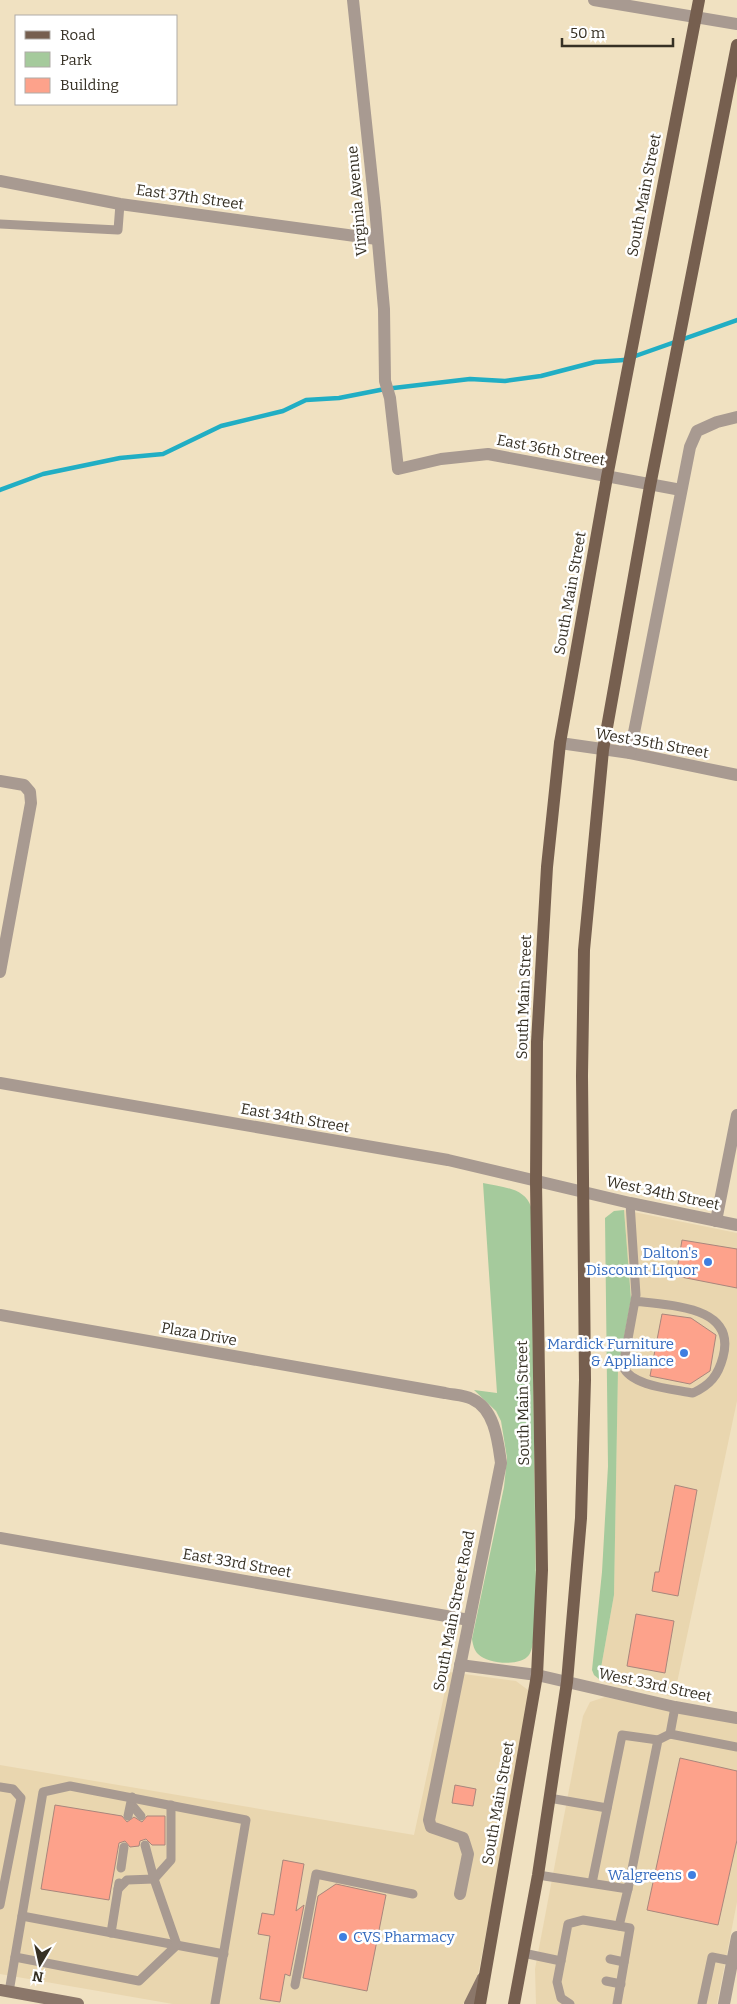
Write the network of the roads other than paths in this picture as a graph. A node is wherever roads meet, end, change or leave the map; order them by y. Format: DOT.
graph roads {
  1 [pos="353,0"];
  2 [pos="594,0"];
  3 [pos="699,0"];
  4 [pos="696,17"];
  5 [pos="737,24"];
  6 [pos="737,45"];
  7 [pos="0,181"];
  8 [pos="120,204"];
  9 [pos="0,224"];
  10 [pos="377,239"];
  11 [pos="390,398"];
  12 [pos="737,417"];
  13 [pos="607,477"];
  14 [pos="650,486"];
  15 [pos="681,490"];
  16 [pos="560,744"];
  17 [pos="603,750"];
  18 [pos="630,753"];
  19 [pos="737,775"];
  20 [pos="0,781"];
  21 [pos="0,972"];
  22 [pos="0,1083"];
  23 [pos="737,1116"];
  24 [pos="536,1182"];
  25 [pos="583,1192"];
  26 [pos="630,1204"];
  27 [pos="716,1221"];
  28 [pos="737,1226"];
  29 [pos="635,1301"];
  30 [pos="0,1315"];
  31 [pos="392,1384"];
  32 [pos="0,1538"];
  33 [pos="469,1620"];
  34 [pos="460,1665"];
  35 [pos="537,1674"];
  36 [pos="567,1682"];
  37 [pos="675,1707"];
  38 [pos="737,1718"];
  39 [pos="670,1734"];
  40 [pos="658,1740"];
  41 [pos="737,1748"];
  42 [pos="0,1787"];
  43 [pos="549,1798"];
  44 [pos="132,1801"];
  45 [pos="171,1806"];
  46 [pos="607,1808"];
  47 [pos="128,1816"];
  48 [pos="141,1816"];
  49 [pos="146,1845"];
  50 [pos="124,1848"];
  51 [pos="121,1868"];
  52 [pos="538,1875"];
  53 [pos="154,1880"];
  54 [pos="592,1883"];
  55 [pos="628,1889"];
  56 [pos="413,1894"];
  57 [pos="460,1894"];
  58 [pos="0,1905"];
  59 [pos="22,1916"];
  60 [pos="619,1926"];
  61 [pos="111,1933"];
  62 [pos="737,1937"];
  63 [pos="177,1945"];
  64 [pos="523,1953"];
  65 [pos="224,1954"];
  66 [pos="565,1955"];
  67 [pos="15,1957"];
  68 [pos="610,1959"];
  69 [pos="732,1961"];
  70 [pos="624,1962"];
  71 [pos="485,1973"];
  72 [pos="606,1981"];
  73 [pos="621,1984"];
  74 [pos="295,1985"];
  75 [pos="4,1991"];
  76 [pos="515,1998"];
  77 [pos="62,2003"];
  78 [pos="78,2004"];
  79 [pos="215,2004"];
  80 [pos="470,2004"];
  81 [pos="480,2004"];
  82 [pos="522,2004"];
  83 [pos="570,2004"];
  84 [pos="617,2004"];
  85 [pos="702,2004"];
  86 [pos="724,2004"];
  1 -- 10 [label="street, Virginia Avenue"];
  2 -- 4 [label="street"];
  3 -- 4 [label="main road, South Main Street"];
  4 -- 5 [label="street"];
  4 -- 13 [label="main road, South Main Street"];
  6 -- 14 [label="main road"];
  7 -- 8 [label="street, East 37th Street"];
  8 -- 9 [label="lane"];
  8 -- 10 [label="street, East 37th Street"];
  10 -- 11 [label="street, Virginia Avenue"];
  11 -- 13 [label="street, East 36th Street"];
  12 -- 15 [label="street"];
  13 -- 14 [label="street, East 36th Street"];
  13 -- 16 [label="main road, South Main Street"];
  14 -- 15 [label="street, East 36th Street"];
  14 -- 17 [label="main road"];
  15 -- 18 [label="street"];
  16 -- 17 [label="street, West 35th Street"];
  16 -- 24 [label="main road, South Main Street"];
  17 -- 18 [label="street, West 35th Street"];
  17 -- 25 [label="main road"];
  18 -- 19 [label="street, West 35th Street"];
  20 -- 21 [label="street"];
  22 -- 24 [label="street, East 34th Street"];
  23 -- 27 [label="street"];
  24 -- 25 [label="street, East 34th Street"];
  24 -- 35 [label="main road, South Main Street"];
  25 -- 26 [label="street, West 34th Street"];
  25 -- 36 [label="main road"];
  26 -- 27 [label="street, West 34th Street"];
  26 -- 29 [label="lane"];
  27 -- 28 [label="street, West 34th Street"];
  29 -- 29 [label="lane"];
  30 -- 31 [label="street, Plaza Drive"];
  31 -- 33 [label="street, South Main Street Road"];
  32 -- 33 [label="street, East 33rd Street"];
  33 -- 34 [label="street, South Main Street Road"];
  34 -- 35 [label="street"];
  34 -- 57 [label="street, South Main Street Road"];
  35 -- 36 [label="street"];
  35 -- 71 [label="main road, South Main Street"];
  36 -- 37 [label="street, West 33rd Street"];
  36 -- 43 [label="main road"];
  37 -- 38 [label="street, West 33rd Street"];
  37 -- 39 [label="lane"];
  39 -- 40 [label="lane"];
  39 -- 41 [label="lane"];
  40 -- 46 [label="lane"];
  40 -- 55 [label="lane"];
  42 -- 58 [label="lane"];
  43 -- 46 [label="lane"];
  43 -- 52 [label="main road"];
  44 -- 45 [label="lane"];
  44 -- 47 [label="lane"];
  44 -- 48 [label="lane"];
  44 -- 59 [label="lane"];
  45 -- 53 [label="lane"];
  45 -- 65 [label="lane"];
  46 -- 54 [label="lane"];
  49 -- 53 [label="lane"];
  50 -- 51 [label="lane"];
  52 -- 54 [label="lane"];
  52 -- 64 [label="main road"];
  53 -- 61 [label="lane"];
  53 -- 63 [label="lane"];
  54 -- 55 [label="lane"];
  55 -- 60 [label="lane"];
  56 -- 74 [label="lane"];
  59 -- 61 [label="lane"];
  59 -- 67 [label="lane"];
  60 -- 66 [label="lane"];
  60 -- 70 [label="lane"];
  61 -- 63 [label="lane"];
  62 -- 69 [label="street"];
  63 -- 65 [label="lane"];
  63 -- 67 [label="lane"];
  64 -- 66 [label="lane"];
  64 -- 76 [label="main road"];
  65 -- 79 [label="lane"];
  66 -- 83 [label="lane"];
  67 -- 75 [label="lane"];
  68 -- 70 [label="lane"];
  69 -- 85 [label="lane"];
  69 -- 86 [label="street"];
  70 -- 73 [label="lane"];
  71 -- 80 [label="main road"];
  71 -- 81 [label="main road, South Main Street"];
  72 -- 73 [label="lane"];
  73 -- 84 [label="lane"];
  75 -- 77 [label="main road"];
  76 -- 82 [label="main road"];
  77 -- 78 [label="main road"];
}
